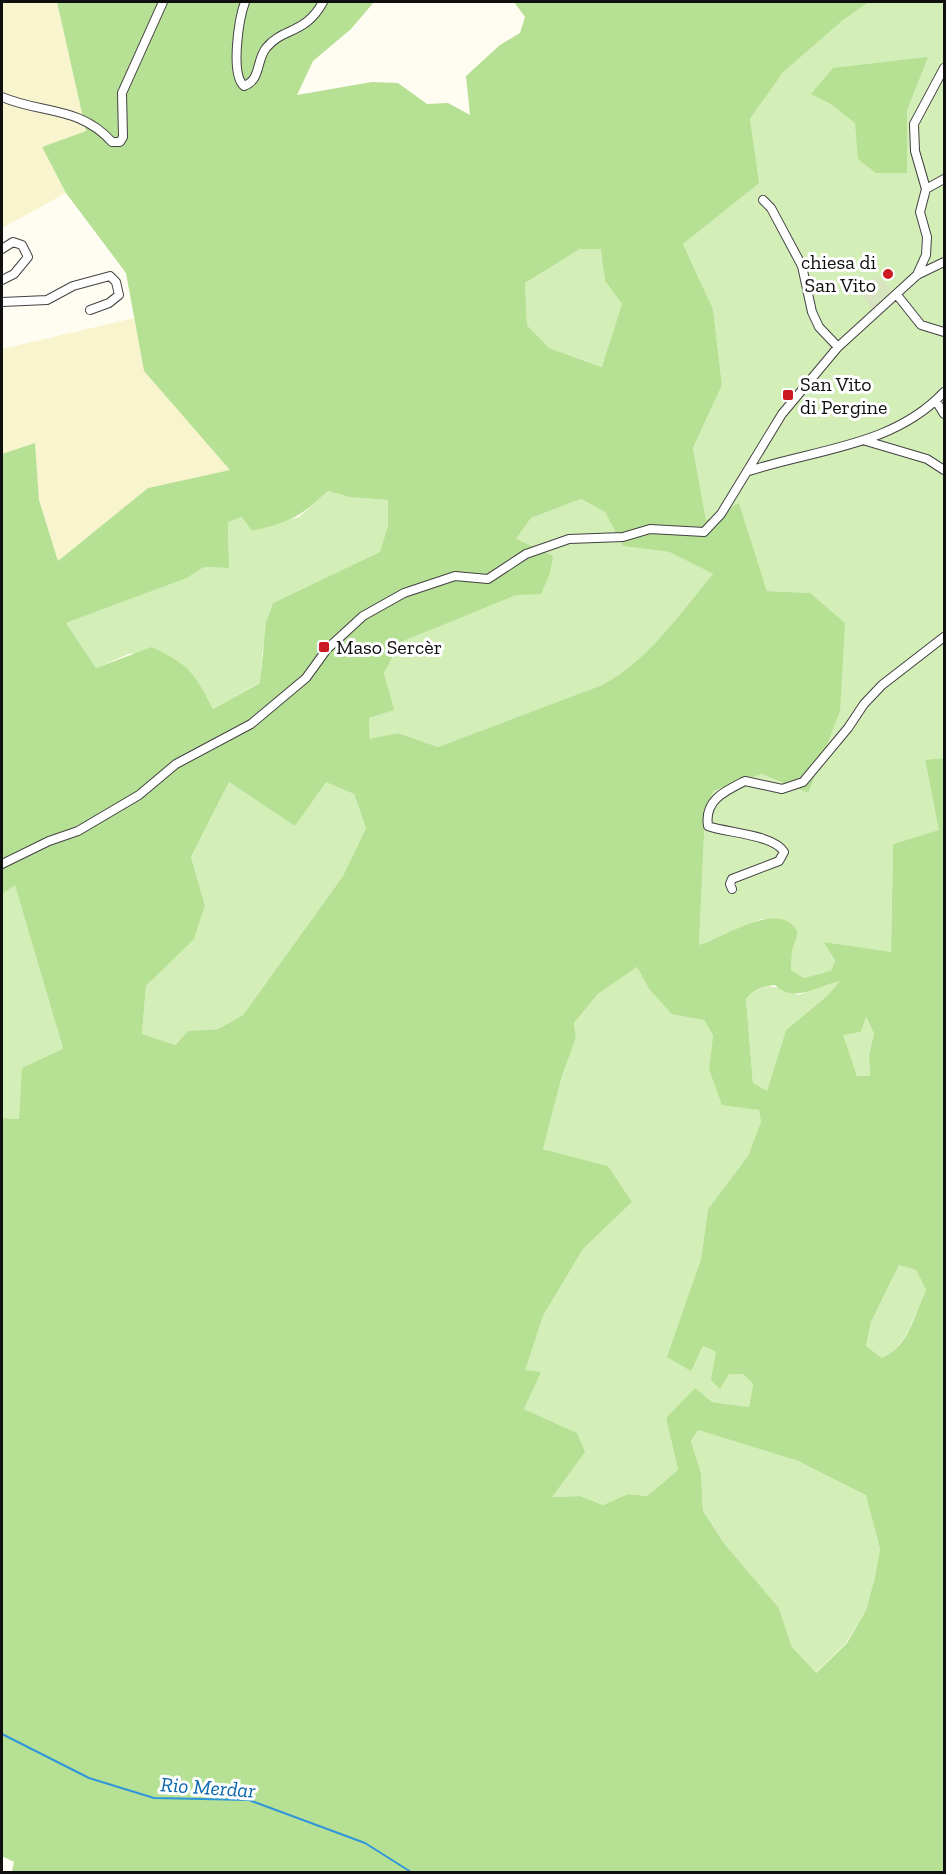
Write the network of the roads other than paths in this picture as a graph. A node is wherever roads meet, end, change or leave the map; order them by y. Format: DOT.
graph roads {
  1 [pos="163,2"];
  2 [pos="245,2"];
  3 [pos="323,2"];
  4 [pos="945,68"];
  5 [pos="2,97"];
  6 [pos="945,179"];
  7 [pos="926,189"];
  8 [pos="763,200"];
  9 [pos="2,249"];
  10 [pos="945,262"];
  11 [pos="916,274"];
  12 [pos="2,280"];
  13 [pos="897,295"];
  14 [pos="2,302"];
  15 [pos="90,310"];
  16 [pos="945,332"];
  17 [pos="838,347"];
  18 [pos="945,392"];
  19 [pos="936,401"];
  20 [pos="945,414"];
  21 [pos="866,441"];
  22 [pos="944,467"];
  23 [pos="749,471"];
  24 [pos="945,637"];
  25 [pos="2,864"];
  26 [pos="732,889"];
  1 -- 5 [label="street"];
  2 -- 3 [label="street"];
  4 -- 7 [label="street"];
  6 -- 7 [label="street"];
  7 -- 11 [label="street"];
  8 -- 17 [label="street"];
  9 -- 12 [label="street"];
  10 -- 11 [label="street"];
  11 -- 13 [label="street"];
  13 -- 16 [label="street"];
  13 -- 17 [label="street"];
  14 -- 15 [label="street"];
  17 -- 23 [label="street"];
  18 -- 19 [label="street"];
  19 -- 20 [label="street"];
  19 -- 21 [label="street"];
  21 -- 22 [label="street"];
  21 -- 23 [label="street"];
  23 -- 25 [label="street"];
  24 -- 26 [label="street"];
}
